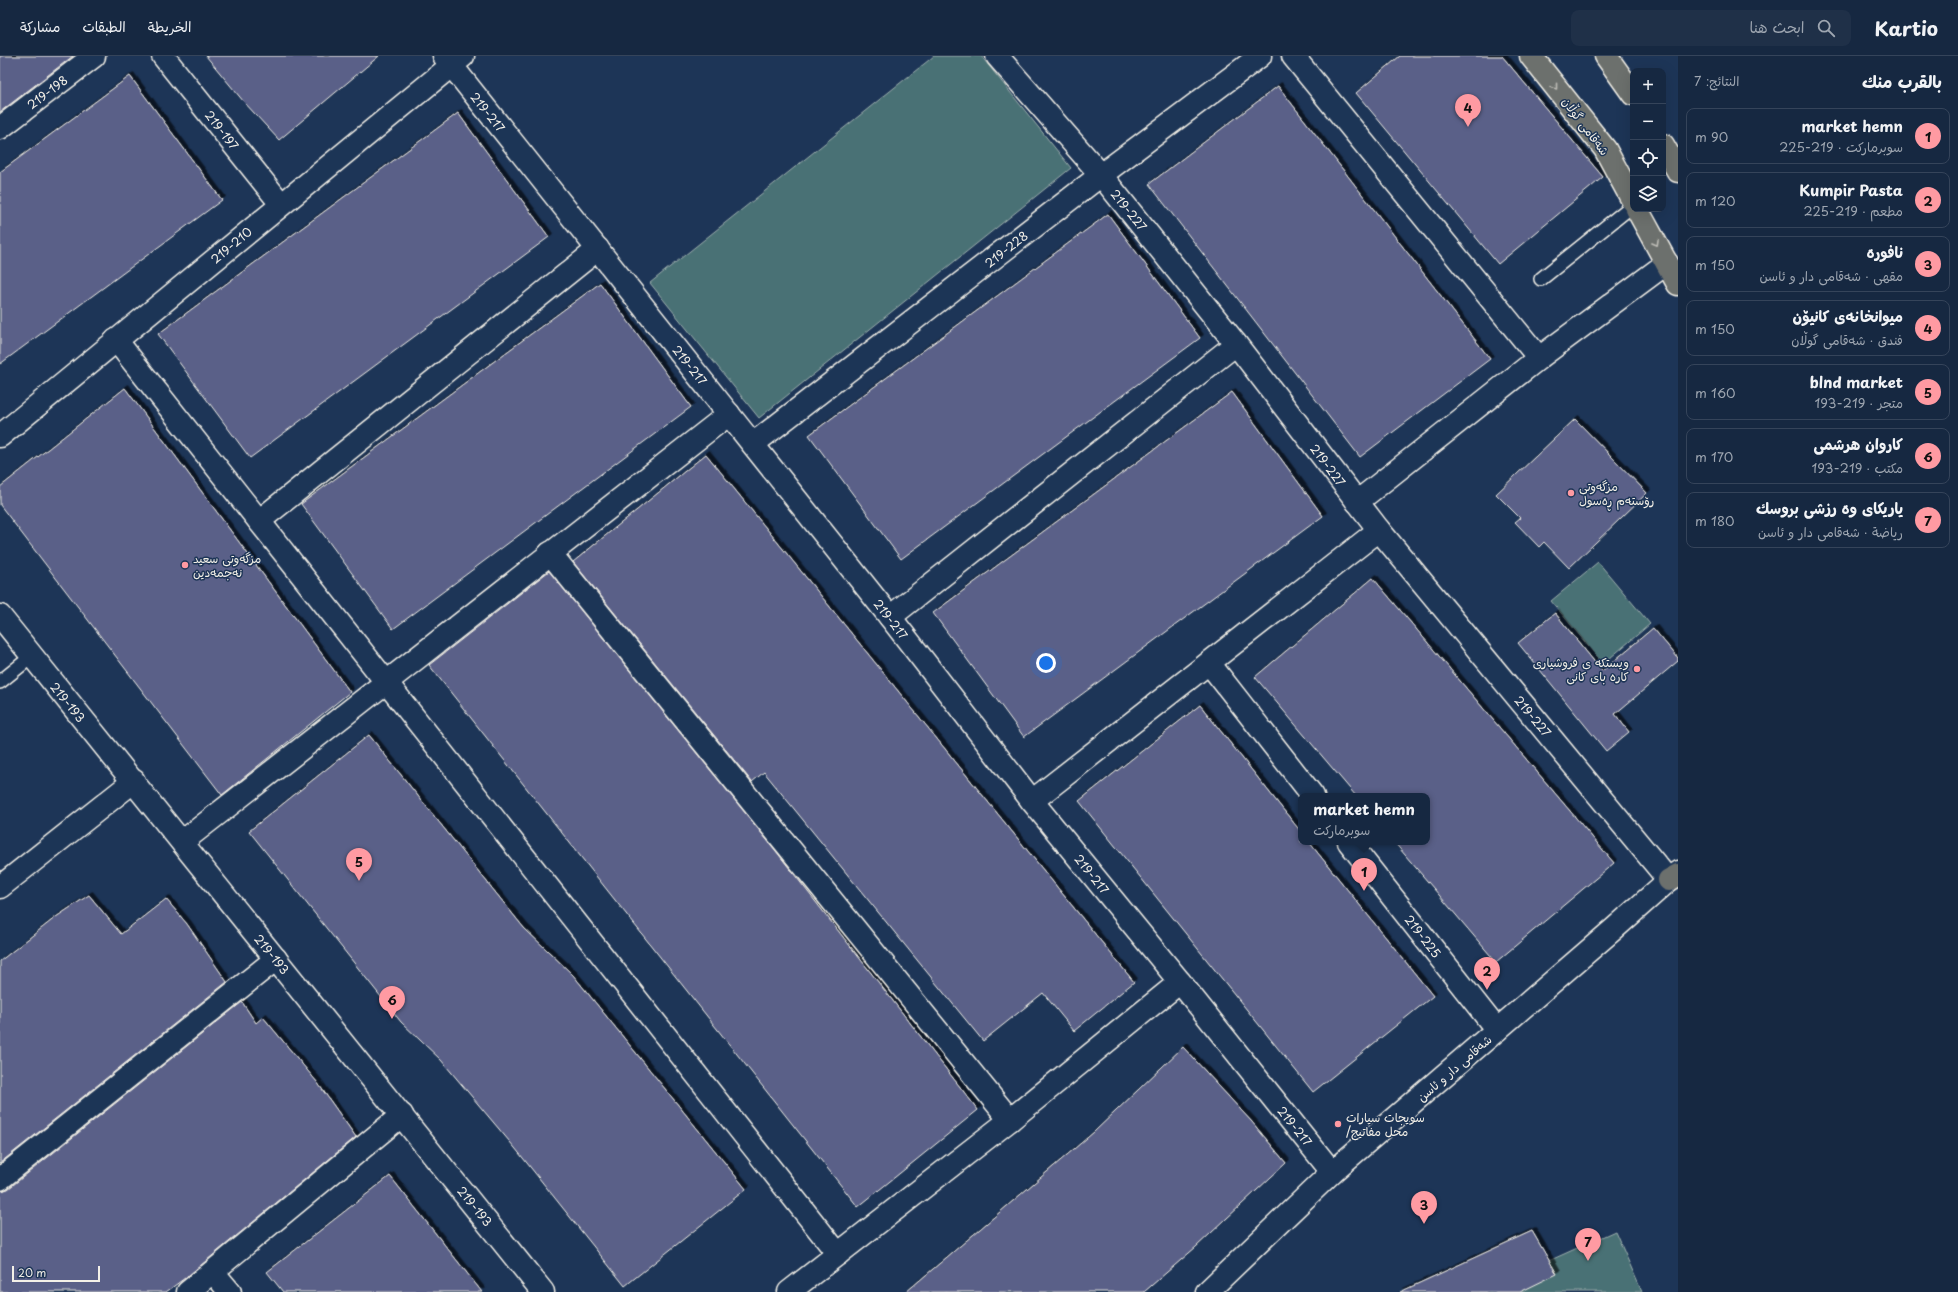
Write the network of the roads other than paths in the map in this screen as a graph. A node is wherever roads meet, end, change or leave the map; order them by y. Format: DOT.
graph roads {
  1 [pos="94,56"];
  2 [pos="163,56"];
  3 [pos="997,56"];
  4 [pos="1260,56"];
  5 [pos="1293,56"];
  6 [pos="1531,56"];
  7 [pos="1606,56"];
  8 [pos="453,59"];
  9 [pos="1630,90"];
  10 [pos="0,128"];
  11 [pos="1666,150"];
  12 [pos="1678,171"];
  13 [pos="1101,175"];
  14 [pos="1630,195"];
  15 [pos="281,204"];
  16 [pos="1630,207"];
  17 [pos="1639,212"];
  18 [pos="598,250"];
  19 [pos="1667,263"];
  20 [pos="1541,279"];
  21 [pos="1678,284"];
  22 [pos="116,340"];
  23 [pos="1236,344"];
  24 [pos="1539,358"];
  25 [pos="729,414"];
  26 [pos="0,436"];
  27 [pos="753,444"];
  28 [pos="1357,502"];
  29 [pos="259,522"];
  30 [pos="1379,530"];
  31 [pos="550,553"];
  32 [pos="0,616"];
  33 [pos="890,617"];
  34 [pos="31,657"];
  35 [pos="1209,663"];
  36 [pos="0,682"];
  37 [pos="386,682"];
  38 [pos="134,781"];
  39 [pos="1311,793"];
  40 [pos="1032,801"];
  41 [pos="182,842"];
  42 [pos="1351,845"];
  43 [pos="1678,855"];
  44 [pos="1672,875"];
  45 [pos="0,887"];
  46 [pos="276,959"];
  47 [pos="1180,982"];
  48 [pos="1497,1030"];
  49 [pos="402,1115"];
  50 [pos="1010,1120"];
  51 [pos="1332,1172"];
  52 [pos="0,1179"];
  53 [pos="838,1254"];
  54 [pos="213,1272"];
  55 [pos="188,1292"];
  56 [pos="230,1292"];
  57 [pos="543,1292"];
  58 [pos="789,1292"];
  59 [pos="1207,1292"];
  1 -- 10 [label="street, 219-198"];
  2 -- 15 [label="street, 219-197"];
  3 -- 13 [label="street, 219-227"];
  4 -- 13 [label="street, 219-228"];
  5 -- 24 [label="street"];
  6 -- 14 [label="main road, شەقامی گوڵان, one-way"];
  7 -- 9 [label="main road"];
  8 -- 15 [label="street, 219-210"];
  8 -- 18 [label="street, 219-217"];
  11 -- 12 [label="main road"];
  13 -- 23 [label="street, 219-227"];
  13 -- 27 [label="street, 219-228"];
  15 -- 22 [label="street, 219-210"];
  16 -- 20 [label="lane"];
  17 -- 19 [label="main road, one-way"];
  18 -- 25 [label="street, 219-217"];
  18 -- 29 [label="street"];
  19 -- 21 [label="main road"];
  19 -- 24 [label="street"];
  22 -- 26 [label="street, 219-210"];
  22 -- 29 [label="street"];
  23 -- 28 [label="street, 219-227"];
  23 -- 33 [label="street"];
  24 -- 28 [label="street"];
  25 -- 27 [label="street, 219-217"];
  25 -- 31 [label="street"];
  27 -- 33 [label="street, 219-217"];
  28 -- 30 [label="street, 219-227"];
  29 -- 37 [label="street"];
  30 -- 35 [label="street"];
  30 -- 44 [label="street, 219-227"];
  31 -- 37 [label="street"];
  31 -- 50 [label="street"];
  32 -- 34 [label="street, 219-193"];
  33 -- 40 [label="street, 219-217"];
  34 -- 36 [label="lane"];
  34 -- 38 [label="street, 219-193"];
  35 -- 39 [label="street"];
  35 -- 40 [label="street"];
  37 -- 41 [label="street"];
  37 -- 53 [label="street"];
  38 -- 41 [label="street, 219-193"];
  38 -- 45 [label="street"];
  40 -- 47 [label="street, 219-217"];
  41 -- 46 [label="street, 219-193"];
  42 -- 48 [label="street, 219-225"];
  43 -- 44 [label="street, شەقامی دار و ئاسن"];
  44 -- 48 [label="street, شەقامی دار و ئاسن"];
  46 -- 49 [label="street, 219-193"];
  46 -- 52 [label="street"];
  47 -- 50 [label="street"];
  47 -- 51 [label="street, 219-217"];
  48 -- 51 [label="street, شەقامی دار و ئاسن"];
  49 -- 54 [label="street"];
  49 -- 57 [label="street, 219-193"];
  50 -- 53 [label="street"];
  51 -- 59 [label="street, شەقامی دار و ئاسن"];
  53 -- 58 [label="street"];
  54 -- 55 [label="street"];
  54 -- 56 [label="street"];
}
